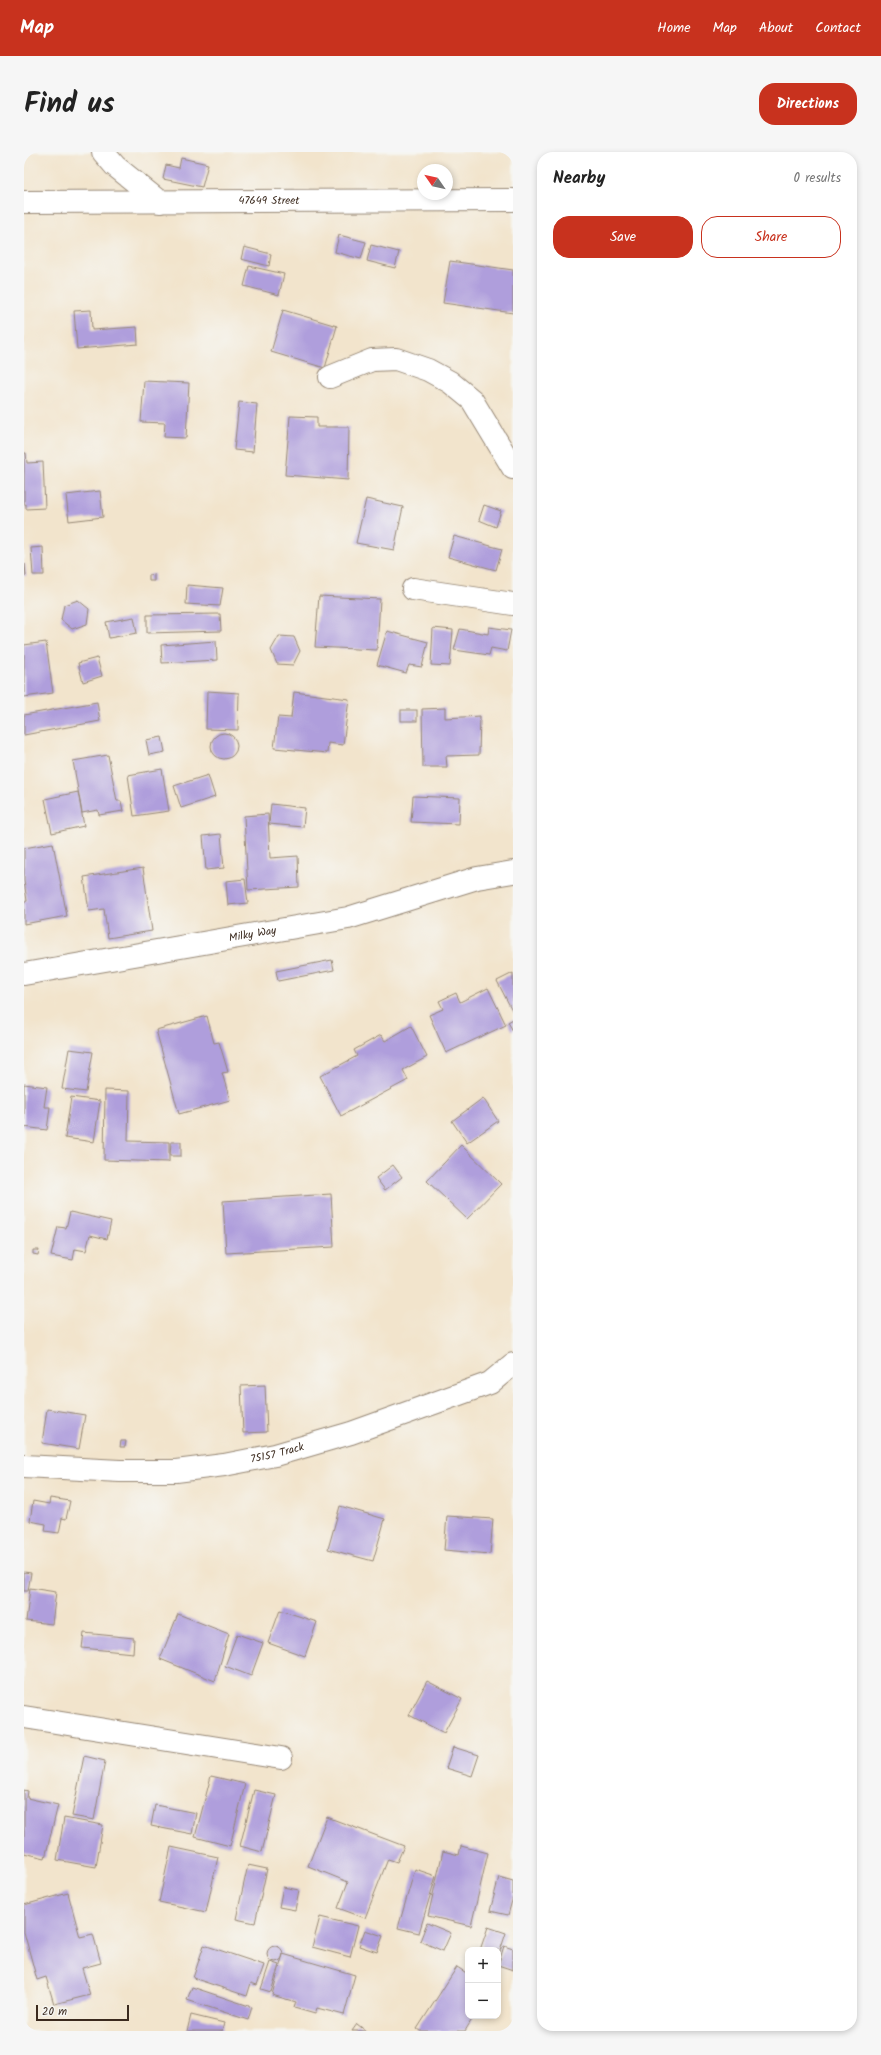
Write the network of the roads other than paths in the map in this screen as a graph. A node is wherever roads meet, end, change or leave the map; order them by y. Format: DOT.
graph roads {
  1 [pos="103,152"];
  2 [pos="513,200"];
  3 [pos="24,202"];
  4 [pos="160,202"];
  5 [pos="330,377"];
  6 [pos="513,468"];
  7 [pos="413,589"];
  8 [pos="513,604"];
  9 [pos="513,856"];
  10 [pos="513,872"];
  11 [pos="477,878"];
  12 [pos="24,974"];
  13 [pos="513,1364"];
  14 [pos="24,1466"];
  15 [pos="24,1717"];
  16 [pos="281,1758"];
  1 -- 4 [label="street"];
  2 -- 4 [label="street, 47649 Street"];
  3 -- 4 [label="street, 47649 Street"];
  5 -- 6 [label="street"];
  7 -- 8 [label="street"];
  9 -- 11 [label="street, Milky Way"];
  10 -- 11 [label="street, Milky Way"];
  11 -- 12 [label="street, Milky Way"];
  13 -- 14 [label="street, 75157 Track"];
  15 -- 16 [label="street"];
}
